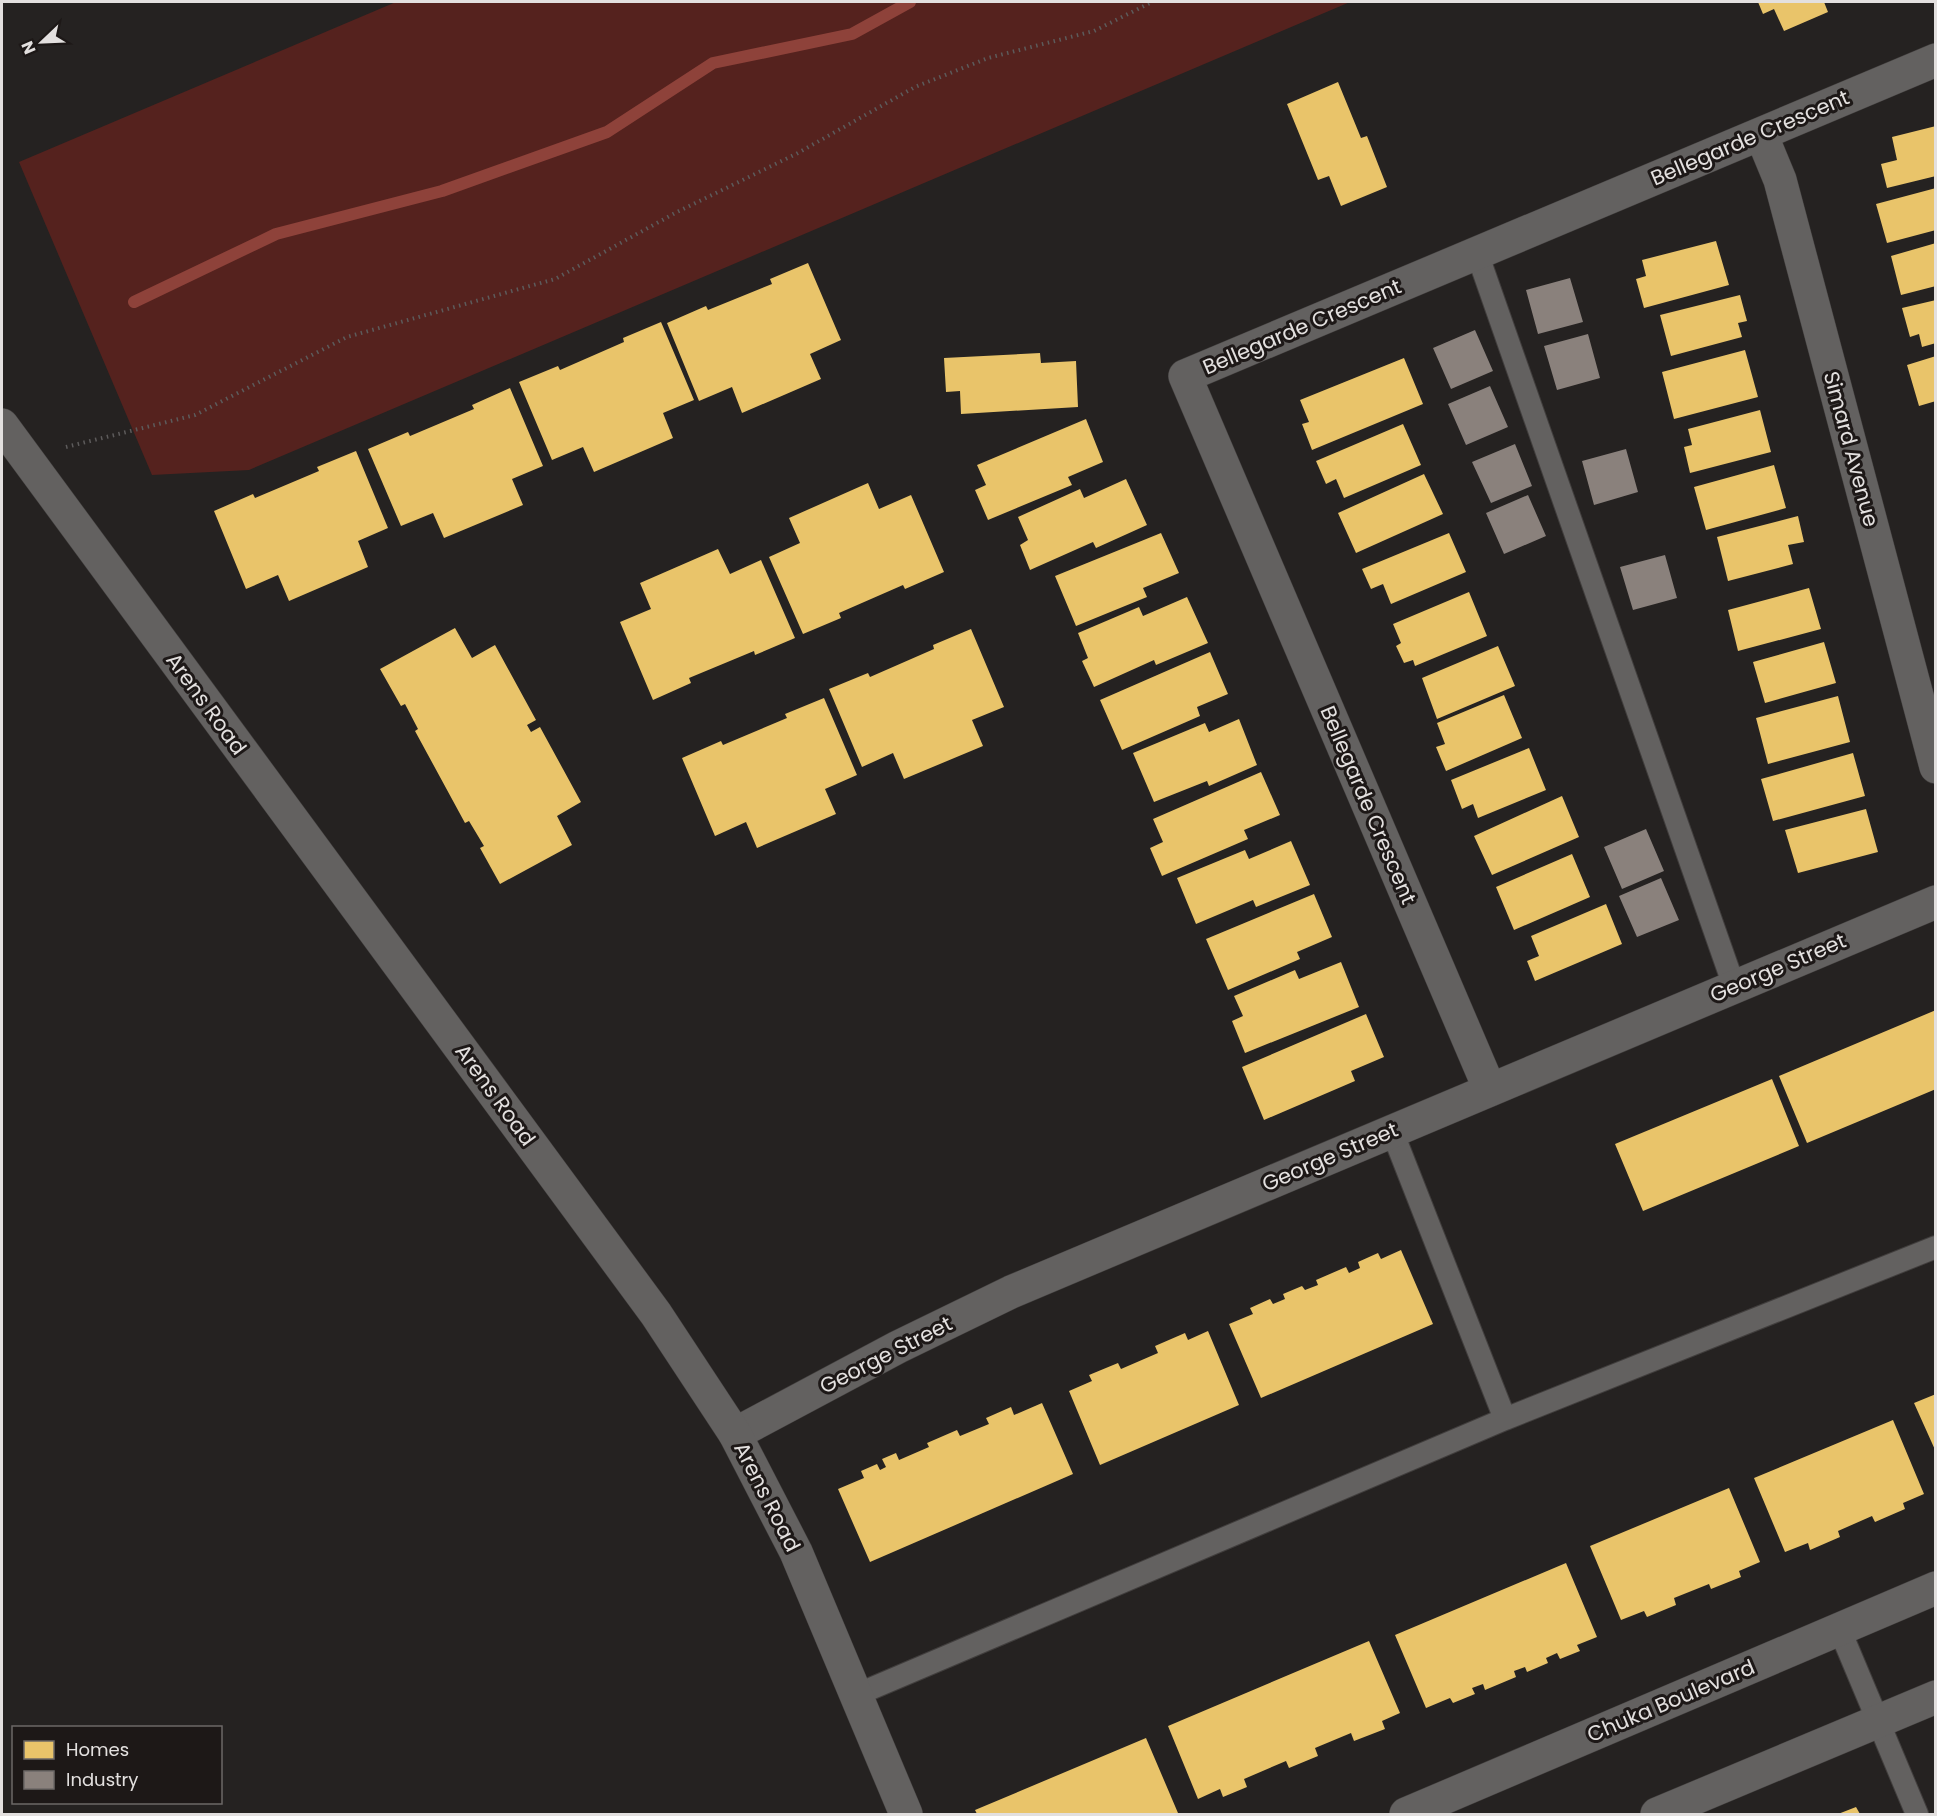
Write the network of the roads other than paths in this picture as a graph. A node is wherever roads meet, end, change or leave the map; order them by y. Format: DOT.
graph roads {
  1 [pos="1935,60"];
  2 [pos="1761,134"];
  3 [pos="1477,253"];
  4 [pos="2,425"];
  5 [pos="1935,767"];
  6 [pos="1935,902"];
  7 [pos="1734,986"];
  8 [pos="1490,1090"];
  9 [pos="1392,1131"];
  10 [pos="1935,1247"];
  11 [pos="1505,1419"];
  12 [pos="735,1434"];
  13 [pos="1935,1588"];
  14 [pos="1839,1628"];
  15 [pos="856,1695"];
  16 [pos="1935,1697"];
  17 [pos="1877,1722"];
  18 [pos="906,1815"];
  19 [pos="1406,1815"];
  20 [pos="1657,1815"];
  21 [pos="1917,1815"];
  1 -- 2 [label="street, Bellegarde Crescent"];
  2 -- 3 [label="street, Bellegarde Crescent"];
  2 -- 5 [label="street, Simard Avenue"];
  3 -- 7 [label="lane"];
  3 -- 8 [label="street, Bellegarde Crescent"];
  4 -- 12 [label="street, Arens Road"];
  6 -- 7 [label="street, George Street"];
  7 -- 8 [label="street, George Street"];
  8 -- 9 [label="street, George Street"];
  9 -- 11 [label="lane"];
  9 -- 12 [label="street, George Street"];
  10 -- 11 [label="lane"];
  11 -- 15 [label="lane"];
  12 -- 15 [label="street, Arens Road"];
  13 -- 14 [label="street, Chuka Boulevard"];
  14 -- 17 [label="lane"];
  14 -- 19 [label="street, Chuka Boulevard"];
  15 -- 18 [label="street, Arens Road"];
  16 -- 17 [label="street"];
  17 -- 20 [label="street"];
  17 -- 21 [label="lane"];
}
